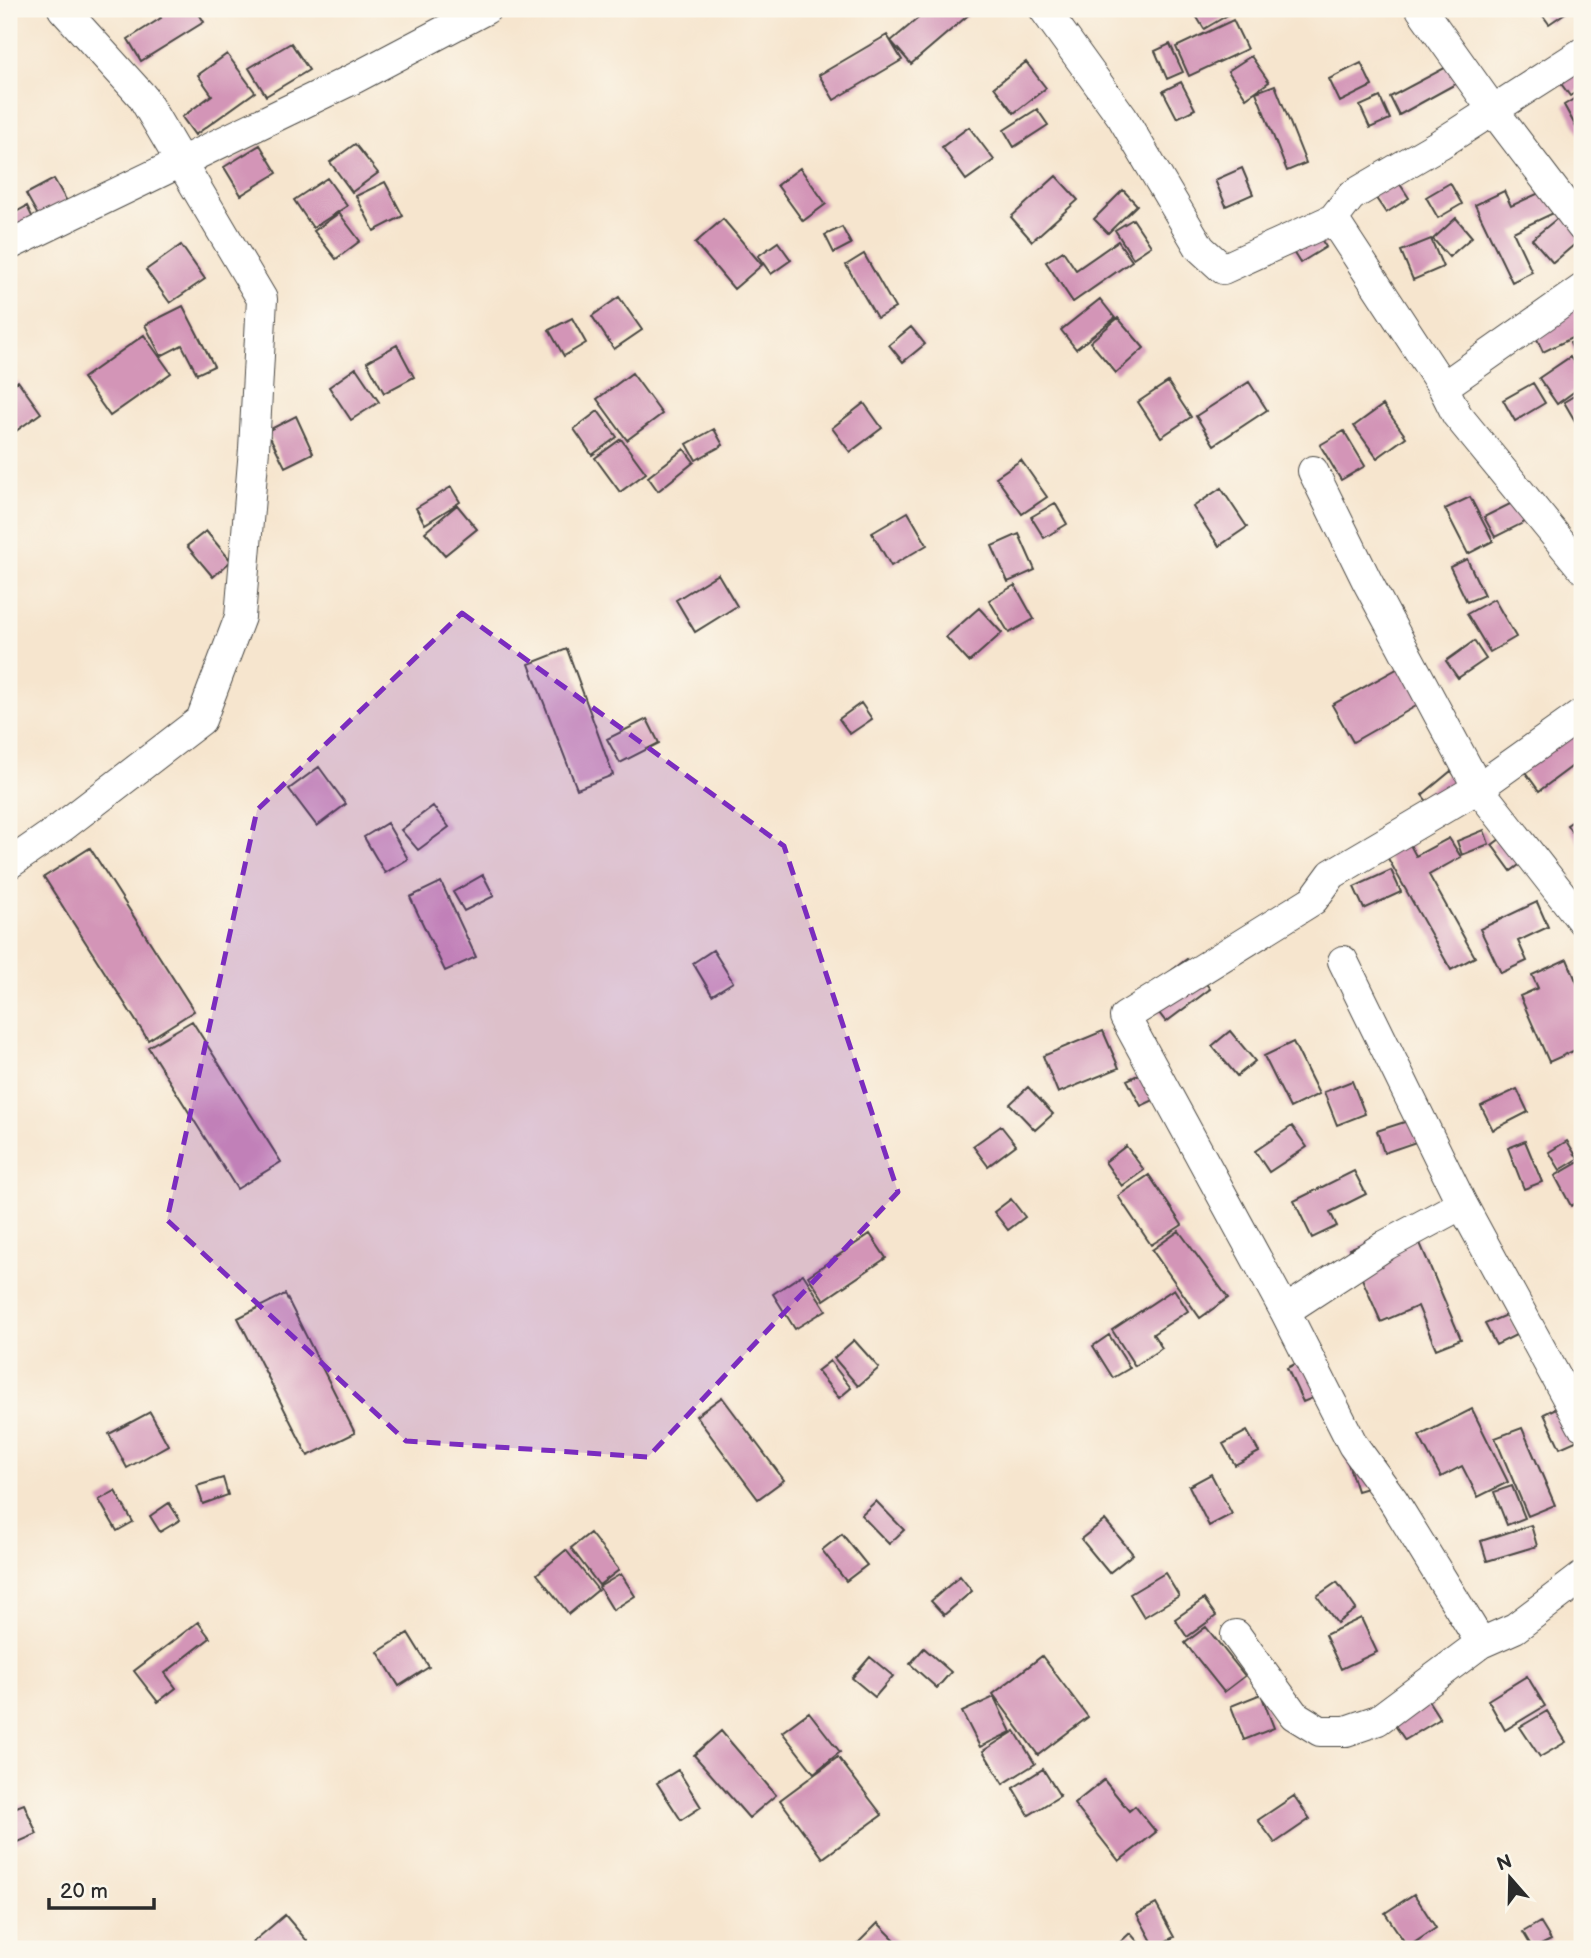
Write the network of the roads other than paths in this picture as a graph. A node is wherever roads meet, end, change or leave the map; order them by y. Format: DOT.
graph roads {
  1 [pos="63,9"];
  2 [pos="486,9"];
  3 [pos="1044,9"];
  4 [pos="1421,9"];
  5 [pos="1582,52"];
  6 [pos="1493,110"];
  7 [pos="183,163"];
  8 [pos="1333,219"];
  9 [pos="1582,227"];
  10 [pos="9,245"];
  11 [pos="1582,289"];
  12 [pos="1443,387"];
  13 [pos="1313,471"];
  14 [pos="1582,568"];
  15 [pos="1582,714"];
  16 [pos="1478,788"];
  17 [pos="9,864"];
  18 [pos="1582,921"];
  19 [pos="1343,961"];
  20 [pos="1462,1204"];
  21 [pos="1285,1311"];
  22 [pos="1582,1425"];
  23 [pos="1582,1577"];
  24 [pos="1236,1635"];
  25 [pos="1482,1643"];
  1 -- 7 [label="street"];
  2 -- 7 [label="street"];
  3 -- 8 [label="street"];
  4 -- 6 [label="street"];
  5 -- 6 [label="street"];
  6 -- 8 [label="street"];
  6 -- 9 [label="street"];
  7 -- 10 [label="street"];
  7 -- 17 [label="street"];
  8 -- 12 [label="street"];
  11 -- 12 [label="street"];
  12 -- 14 [label="street"];
  13 -- 16 [label="street"];
  15 -- 16 [label="street"];
  16 -- 18 [label="street"];
  16 -- 21 [label="street"];
  19 -- 20 [label="street"];
  20 -- 21 [label="street"];
  20 -- 22 [label="street"];
  21 -- 25 [label="street"];
  23 -- 25 [label="street"];
  24 -- 25 [label="street"];
}
